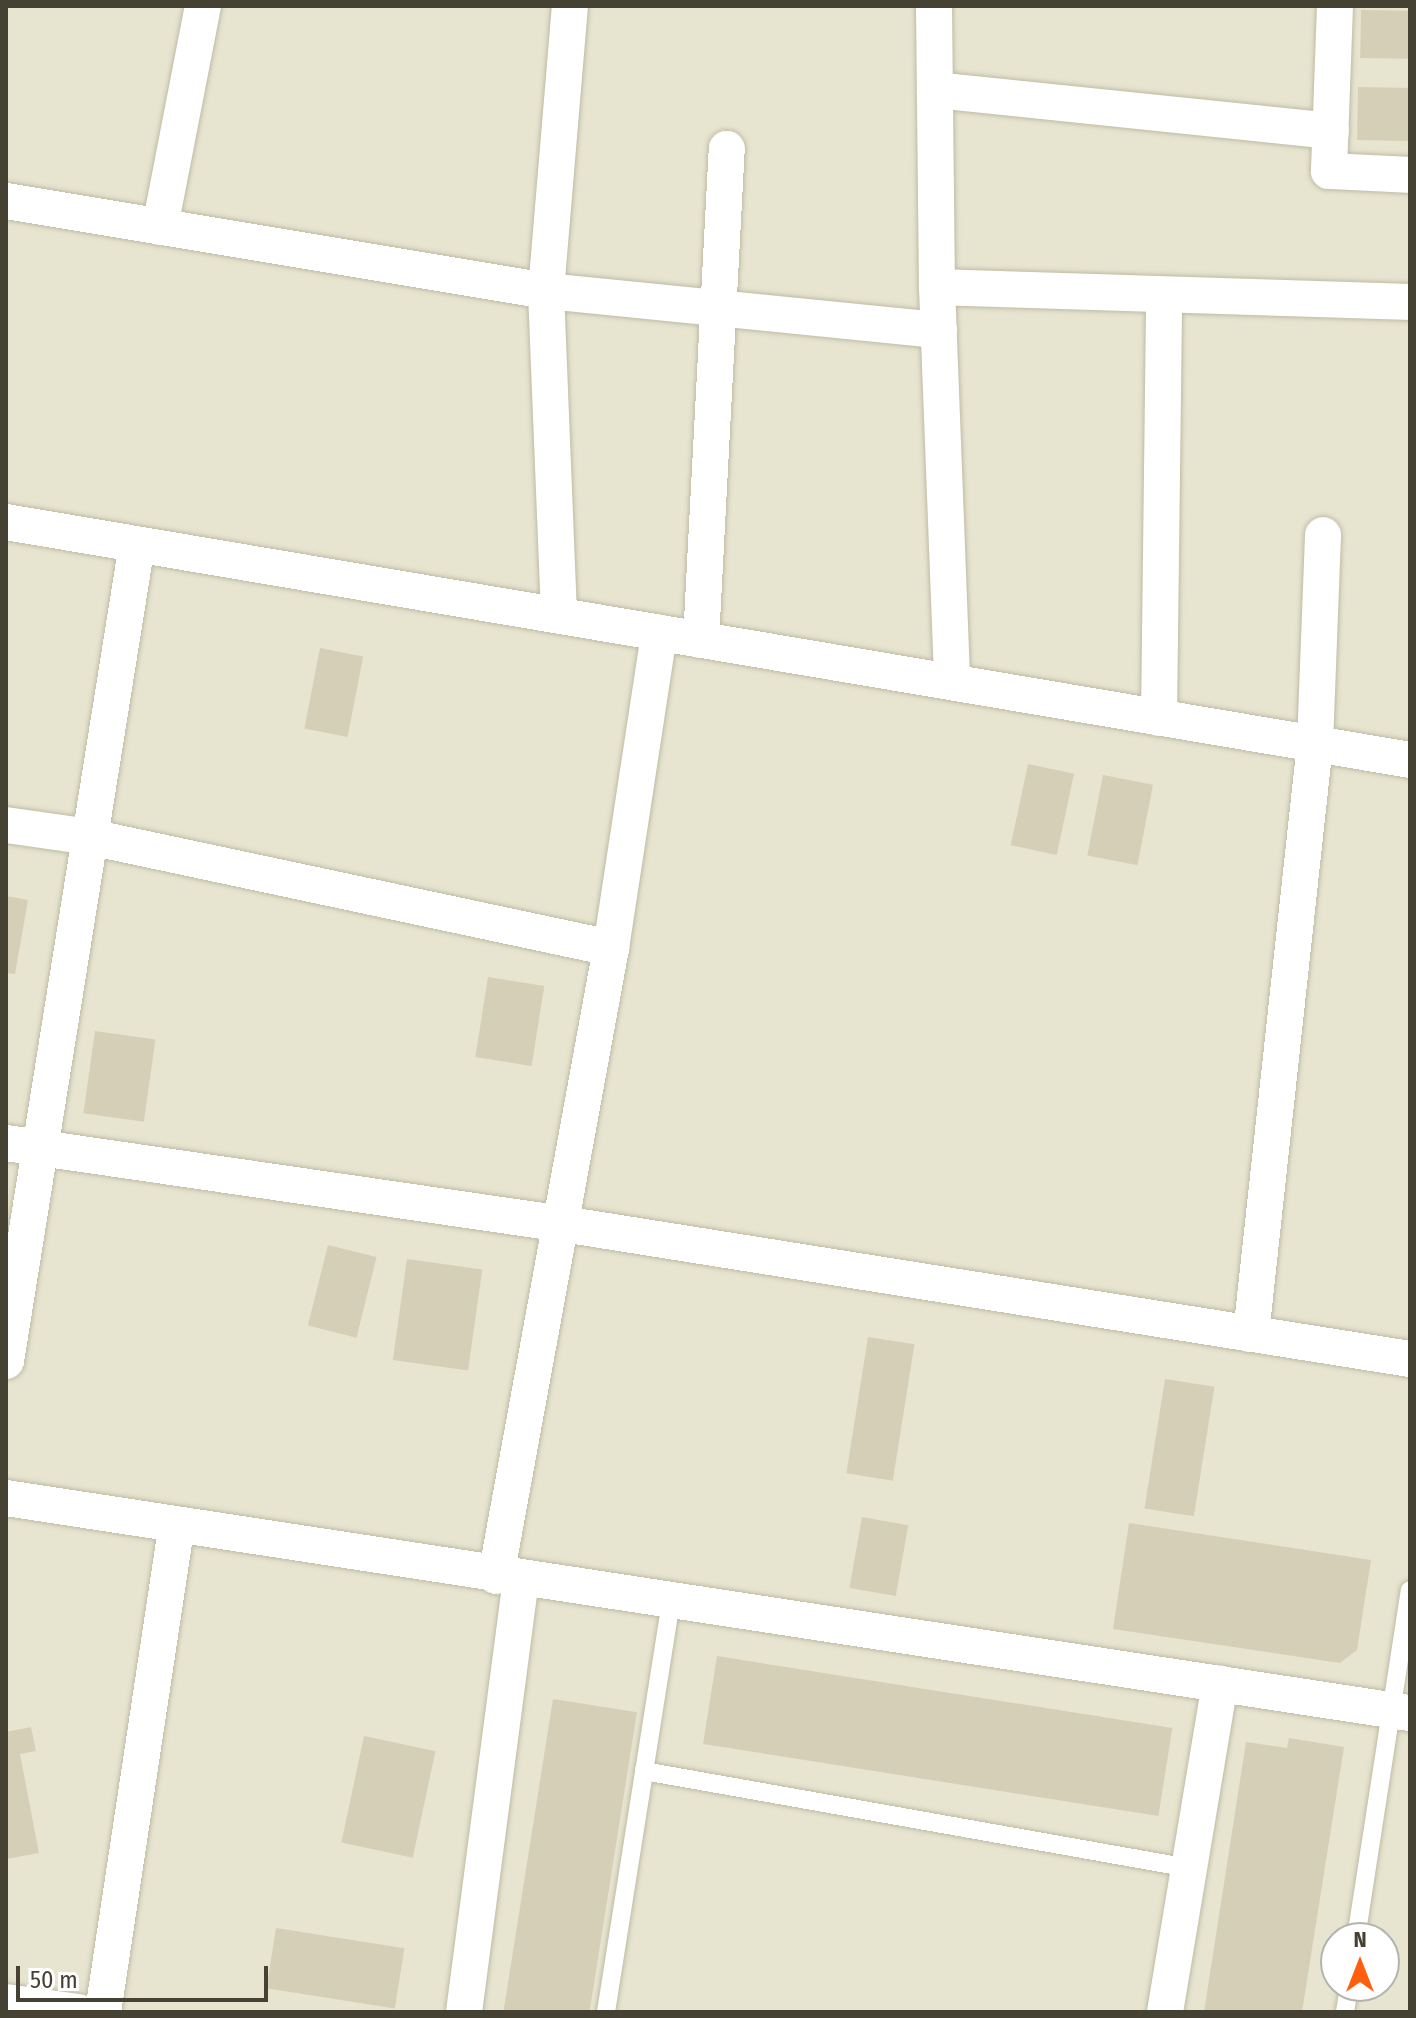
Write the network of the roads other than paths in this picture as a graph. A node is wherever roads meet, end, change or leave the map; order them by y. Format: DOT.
graph roads {
  1 [pos="203,6"];
  2 [pos="570,6"];
  3 [pos="934,6"];
  4 [pos="1335,6"];
  5 [pos="935,90"];
  6 [pos="1331,131"];
  7 [pos="727,149"];
  8 [pos="1410,175"];
  9 [pos="6,201"];
  10 [pos="160,227"];
  11 [pos="937,287"];
  12 [pos="546,291"];
  13 [pos="1164,295"];
  14 [pos="1410,302"];
  15 [pos="719,309"];
  16 [pos="939,330"];
  17 [pos="6,522"];
  18 [pos="1323,535"];
  19 [pos="137,544"];
  20 [pos="559,615"];
  21 [pos="659,633"];
  22 [pos="701,640"];
  23 [pos="952,682"];
  24 [pos="1159,718"];
  25 [pos="1315,744"];
  26 [pos="1410,760"];
  27 [pos="6,825"];
  28 [pos="90,837"];
  29 [pos="611,948"];
  30 [pos="23,1146"];
  31 [pos="563,1224"];
  32 [pos="1251,1334"];
  33 [pos="1410,1359"];
  34 [pos="6,1361"];
  35 [pos="6,1498"];
  36 [pos="177,1525"];
  37 [pos="508,1578"];
  38 [pos="1410,1590"];
  39 [pos="671,1602"];
  40 [pos="1220,1684"];
  41 [pos="1401,1711"];
  42 [pos="644,1771"];
  43 [pos="1189,1868"];
  44 [pos="1359,1922"];
  45 [pos="6,2002"];
  46 [pos="78,2012"];
  47 [pos="103,2012"];
  48 [pos="464,2012"];
  49 [pos="606,2012"];
  50 [pos="1165,2012"];
  1 -- 10 [label="street"];
  2 -- 12 [label="street"];
  3 -- 5 [label="street"];
  4 -- 6 [label="street"];
  5 -- 6 [label="street"];
  5 -- 11 [label="street"];
  6 -- 8 [label="street"];
  7 -- 15 [label="street"];
  9 -- 10 [label="street"];
  10 -- 12 [label="street"];
  11 -- 13 [label="street"];
  11 -- 16 [label="street"];
  12 -- 15 [label="street"];
  12 -- 20 [label="street"];
  13 -- 14 [label="street"];
  13 -- 24 [label="street"];
  15 -- 16 [label="street"];
  15 -- 22 [label="street"];
  16 -- 23 [label="street"];
  17 -- 19 [label="street"];
  18 -- 25 [label="street"];
  19 -- 20 [label="street"];
  19 -- 28 [label="street"];
  20 -- 21 [label="street"];
  21 -- 22 [label="street"];
  21 -- 29 [label="street"];
  22 -- 23 [label="street"];
  23 -- 24 [label="street"];
  24 -- 25 [label="street"];
  25 -- 26 [label="street"];
  25 -- 32 [label="street"];
  27 -- 28 [label="street"];
  28 -- 29 [label="street"];
  28 -- 30 [label="street"];
  29 -- 31 [label="street"];
  30 -- 31 [label="street"];
  30 -- 34 [label="street"];
  31 -- 32 [label="street"];
  31 -- 37 [label="street"];
  32 -- 33 [label="street"];
  35 -- 36 [label="street"];
  36 -- 37 [label="street"];
  36 -- 47 [label="street"];
  37 -- 39 [label="street"];
  37 -- 48 [label="street"];
  38 -- 41 [label="lane"];
  39 -- 40 [label="street"];
  39 -- 42 [label="lane"];
  40 -- 41 [label="street"];
  40 -- 43 [label="street"];
  41 -- 44 [label="lane"];
  42 -- 43 [label="lane"];
  42 -- 49 [label="lane"];
  43 -- 50 [label="street"];
  45 -- 46 [label="street"];
}
